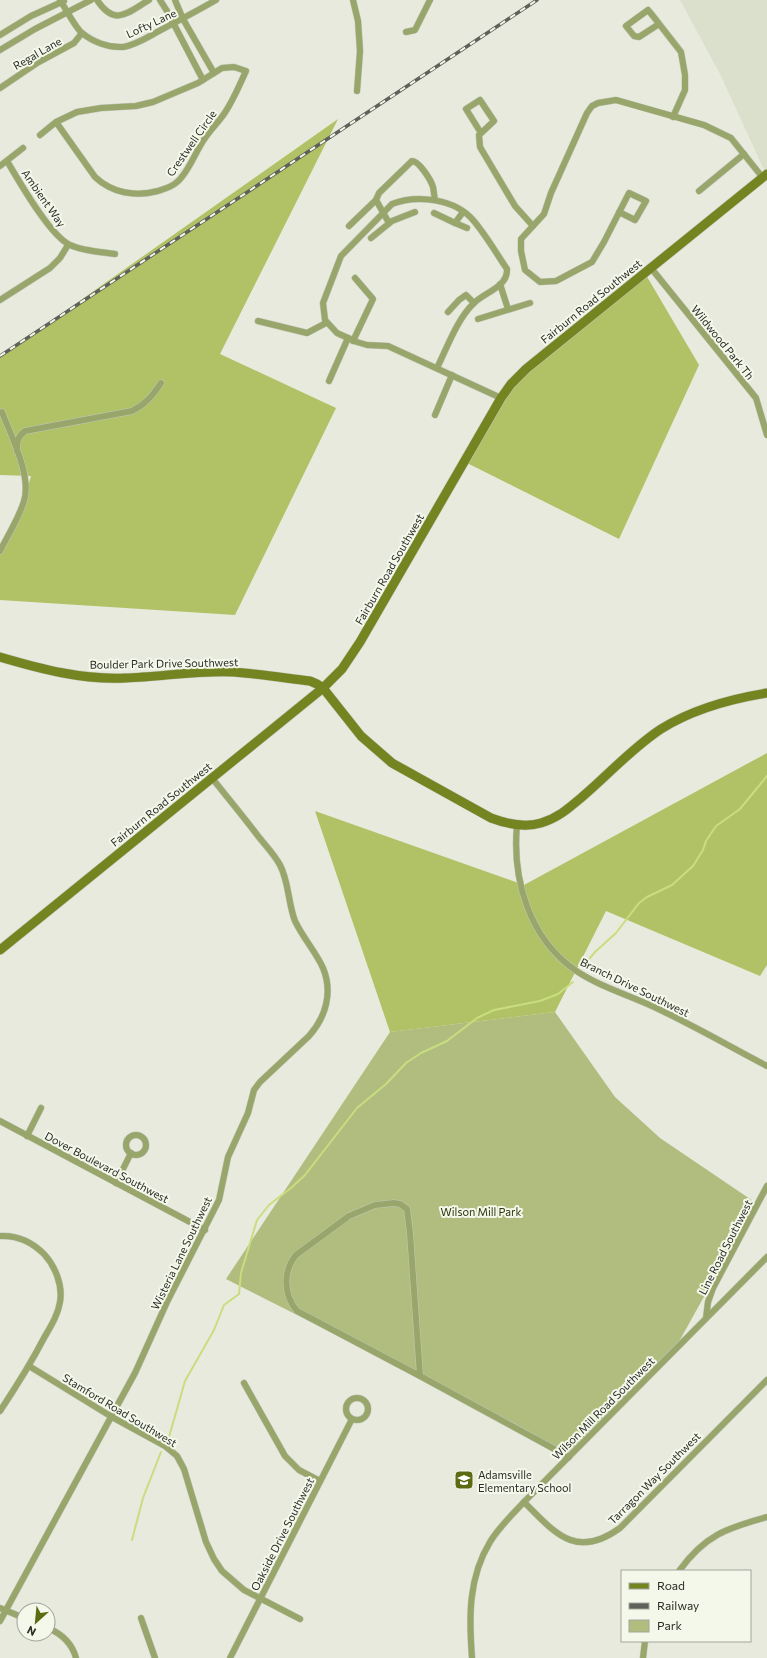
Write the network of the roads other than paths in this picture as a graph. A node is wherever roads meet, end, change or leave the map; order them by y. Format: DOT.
graph roads {
  1 [pos="91,0"];
  2 [pos="97,0"];
  3 [pos="149,0"];
  4 [pos="160,0"];
  5 [pos="175,0"];
  6 [pos="216,0"];
  7 [pos="353,0"];
  8 [pos="430,0"];
  9 [pos="62,1"];
  10 [pos="68,12"];
  11 [pos="183,19"];
  12 [pos="173,24"];
  13 [pos="659,24"];
  14 [pos="406,32"];
  15 [pos="82,33"];
  16 [pos="0,35"];
  17 [pos="0,50"];
  18 [pos="214,73"];
  19 [pos="203,80"];
  20 [pos="0,88"];
  21 [pos="357,91"];
  22 [pos="673,117"];
  23 [pos="56,122"];
  24 [pos="481,133"];
  25 [pos="40,135"];
  26 [pos="23,148"];
  27 [pos="744,154"];
  28 [pos="7,161"];
  29 [pos="0,166"];
  30 [pos="765,176"];
  31 [pos="699,191"];
  32 [pos="376,200"];
  33 [pos="435,200"];
  34 [pos="383,212"];
  35 [pos="415,212"];
  36 [pos="463,212"];
  37 [pos="619,212"];
  38 [pos="434,213"];
  39 [pos="389,223"];
  40 [pos="455,223"];
  41 [pos="349,226"];
  42 [pos="533,226"];
  43 [pos="467,228"];
  44 [pos="371,238"];
  45 [pos="68,244"];
  46 [pos="115,254"];
  47 [pos="651,268"];
  48 [pos="355,278"];
  49 [pos="500,284"];
  50 [pos="0,300"];
  51 [pos="474,303"];
  52 [pos="530,303"];
  53 [pos="508,309"];
  54 [pos="448,312"];
  55 [pos="478,319"];
  56 [pos="258,321"];
  57 [pos="326,323"];
  58 [pos="351,340"];
  59 [pos="437,368"];
  60 [pos="452,375"];
  61 [pos="329,381"];
  62 [pos="161,383"];
  63 [pos="501,398"];
  64 [pos="2,412"];
  65 [pos="435,415"];
  66 [pos="767,435"];
  67 [pos="17,451"];
  68 [pos="0,551"];
  69 [pos="1,660"];
  70 [pos="323,688"];
  71 [pos="767,693"];
  72 [pos="212,778"];
  73 [pos="517,825"];
  74 [pos="0,950"];
  75 [pos="767,1066"];
  76 [pos="41,1108"];
  77 [pos="0,1122"];
  78 [pos="27,1136"];
  79 [pos="131,1153"];
  80 [pos="116,1183"];
  81 [pos="767,1186"];
  82 [pos="204,1230"];
  83 [pos="0,1236"];
  84 [pos="767,1256"];
  85 [pos="706,1318"];
  86 [pos="29,1366"];
  87 [pos="420,1376"];
  88 [pos="767,1380"];
  89 [pos="244,1383"];
  90 [pos="0,1411"];
  91 [pos="112,1417"];
  92 [pos="352,1420"];
  93 [pos="569,1457"];
  94 [pos="320,1481"];
  95 [pos="524,1502"];
  96 [pos="767,1517"];
  97 [pos="680,1570"];
  98 [pos="260,1599"];
  99 [pos="3,1610"];
  100 [pos="16,1615"];
  101 [pos="141,1618"];
  102 [pos="300,1619"];
  103 [pos="0,1621"];
  104 [pos="56,1633"];
  105 [pos="645,1642"];
  106 [pos="76,1658"];
  107 [pos="155,1658"];
  108 [pos="230,1658"];
  109 [pos="472,1658"];
  110 [pos="643,1658"];
  1 -- 10 [label="street"];
  2 -- 3 [label="street"];
  4 -- 12 [label="street"];
  5 -- 11 [label="street"];
  6 -- 11 [label="street, Lofty Lane"];
  7 -- 21 [label="street"];
  8 -- 14 [label="street"];
  9 -- 10 [label="street, Lofty Lane"];
  9 -- 16 [label="street"];
  10 -- 15 [label="street, Lofty Lane"];
  10 -- 17 [label="street"];
  11 -- 12 [label="street, Lofty Lane"];
  11 -- 18 [label="street"];
  12 -- 15 [label="street, Lofty Lane"];
  12 -- 19 [label="street"];
  13 -- 13 [label="street"];
  13 -- 22 [label="street"];
  15 -- 20 [label="street, Regal Lane"];
  18 -- 19 [label="street, Crestwell Circle"];
  18 -- 23 [label="street, Crestwell Circle"];
  19 -- 23 [label="street, Crestwell Circle"];
  22 -- 27 [label="street"];
  22 -- 42 [label="street"];
  23 -- 25 [label="street, Crestwell Circle"];
  24 -- 24 [label="street"];
  24 -- 42 [label="street"];
  26 -- 28 [label="street"];
  27 -- 30 [label="street"];
  27 -- 31 [label="street"];
  28 -- 29 [label="street"];
  28 -- 45 [label="street, Ambient Way"];
  30 -- 47 [label="street, Fairburn Road Southwest"];
  32 -- 33 [label="street"];
  32 -- 34 [label="street"];
  32 -- 41 [label="street"];
  33 -- 34 [label="street"];
  33 -- 36 [label="street"];
  34 -- 39 [label="street"];
  34 -- 57 [label="street"];
  35 -- 39 [label="street"];
  36 -- 40 [label="street"];
  36 -- 49 [label="street"];
  37 -- 37 [label="street"];
  37 -- 42 [label="street"];
  38 -- 40 [label="street"];
  39 -- 44 [label="street"];
  40 -- 43 [label="street"];
  45 -- 46 [label="street, Ambient Way"];
  45 -- 50 [label="street"];
  47 -- 63 [label="street, Fairburn Road Southwest"];
  47 -- 66 [label="street, Wildwood Park Th"];
  48 -- 58 [label="street"];
  49 -- 51 [label="street"];
  49 -- 53 [label="street"];
  51 -- 54 [label="street"];
  51 -- 59 [label="street"];
  52 -- 53 [label="street"];
  53 -- 55 [label="street"];
  56 -- 57 [label="street"];
  57 -- 58 [label="street"];
  58 -- 59 [label="street"];
  58 -- 61 [label="street"];
  59 -- 60 [label="street"];
  60 -- 63 [label="street"];
  60 -- 65 [label="street"];
  62 -- 67 [label="street"];
  63 -- 70 [label="street, Fairburn Road Southwest"];
  64 -- 67 [label="street"];
  67 -- 68 [label="street"];
  69 -- 70 [label="street, Boulder Park Drive Southwest"];
  70 -- 72 [label="street, Fairburn Road Southwest"];
  70 -- 73 [label="street, Boulder Park Drive Southwest"];
  71 -- 73 [label="street, Boulder Park Drive Southwest"];
  72 -- 74 [label="street, Fairburn Road Southwest"];
  72 -- 82 [label="street, Wisteria Lane Southwest"];
  73 -- 75 [label="street, Branch Drive Southwest"];
  76 -- 78 [label="street"];
  77 -- 78 [label="street, Dover Boulevard Southwest"];
  78 -- 80 [label="street, Dover Boulevard Southwest"];
  79 -- 80 [label="street"];
  80 -- 82 [label="street, Dover Boulevard Southwest"];
  81 -- 85 [label="street, Line Road Southwest"];
  82 -- 91 [label="street, Wisteria Lane Southwest"];
  83 -- 86 [label="street"];
  84 -- 85 [label="street, Wilson Mill Road Southwest"];
  85 -- 93 [label="street, Wilson Mill Road Southwest"];
  86 -- 90 [label="street"];
  86 -- 91 [label="street, Stamford Road Southwest"];
  87 -- 87 [label="street"];
  87 -- 93 [label="street"];
  88 -- 95 [label="street, Tarragon Way Southwest"];
  89 -- 94 [label="street"];
  91 -- 98 [label="street, Stamford Road Southwest"];
  91 -- 99 [label="street, Wisteria Lane Southwest"];
  92 -- 94 [label="street, Oakside Drive Southwest"];
  93 -- 95 [label="street, Wilson Mill Road Southwest"];
  94 -- 98 [label="street, Oakside Drive Southwest"];
  95 -- 109 [label="street, Wilson Mill Road Southwest"];
  96 -- 97 [label="street"];
  98 -- 102 [label="street, Stamford Road Southwest"];
  98 -- 108 [label="street, Oakside Drive Southwest"];
  99 -- 100 [label="street"];
  99 -- 103 [label="street, Wisteria Lane Southwest"];
  101 -- 107 [label="street"];
  104 -- 106 [label="street"];
  105 -- 110 [label="street"];
}
